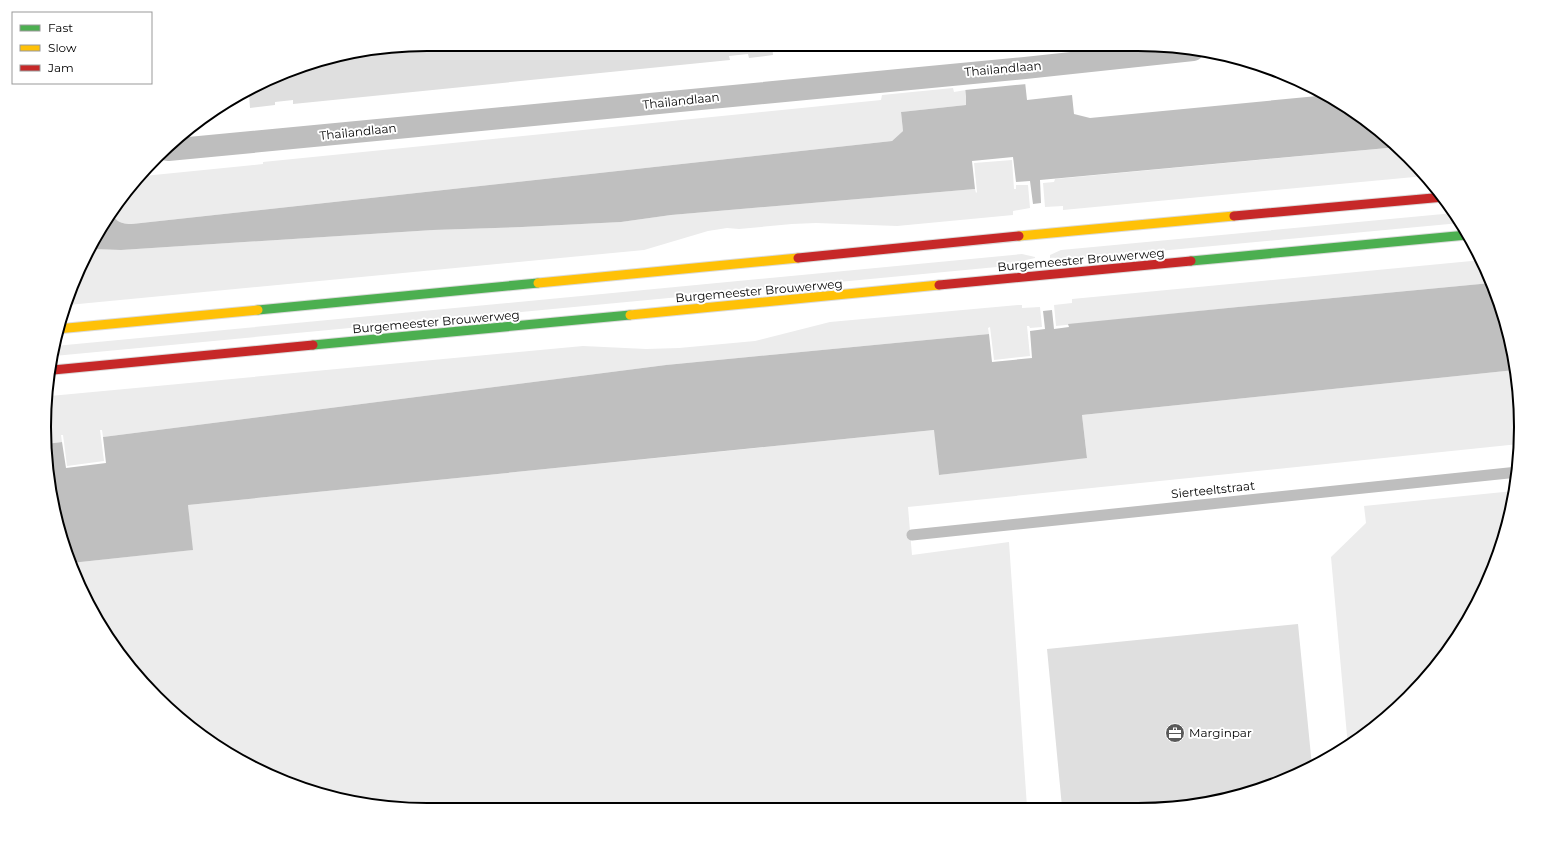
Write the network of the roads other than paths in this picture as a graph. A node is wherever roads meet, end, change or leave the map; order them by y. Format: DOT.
graph roads {
  1 [pos="1169,53"];
  2 [pos="173,149"];
  3 [pos="1436,198"];
  4 [pos="1462,235"];
  5 [pos="64,329"];
  6 [pos="55,370"];
  7 [pos="1511,473"];
  8 [pos="912,535"];
  1 -- 2 [label="street, Thailandlaan"];
  3 -- 5 [label="highway"];
  4 -- 6 [label="highway, Burgemeester Brouwerweg"];
  7 -- 8 [label="lane, Sierteeltstraat"];
}
